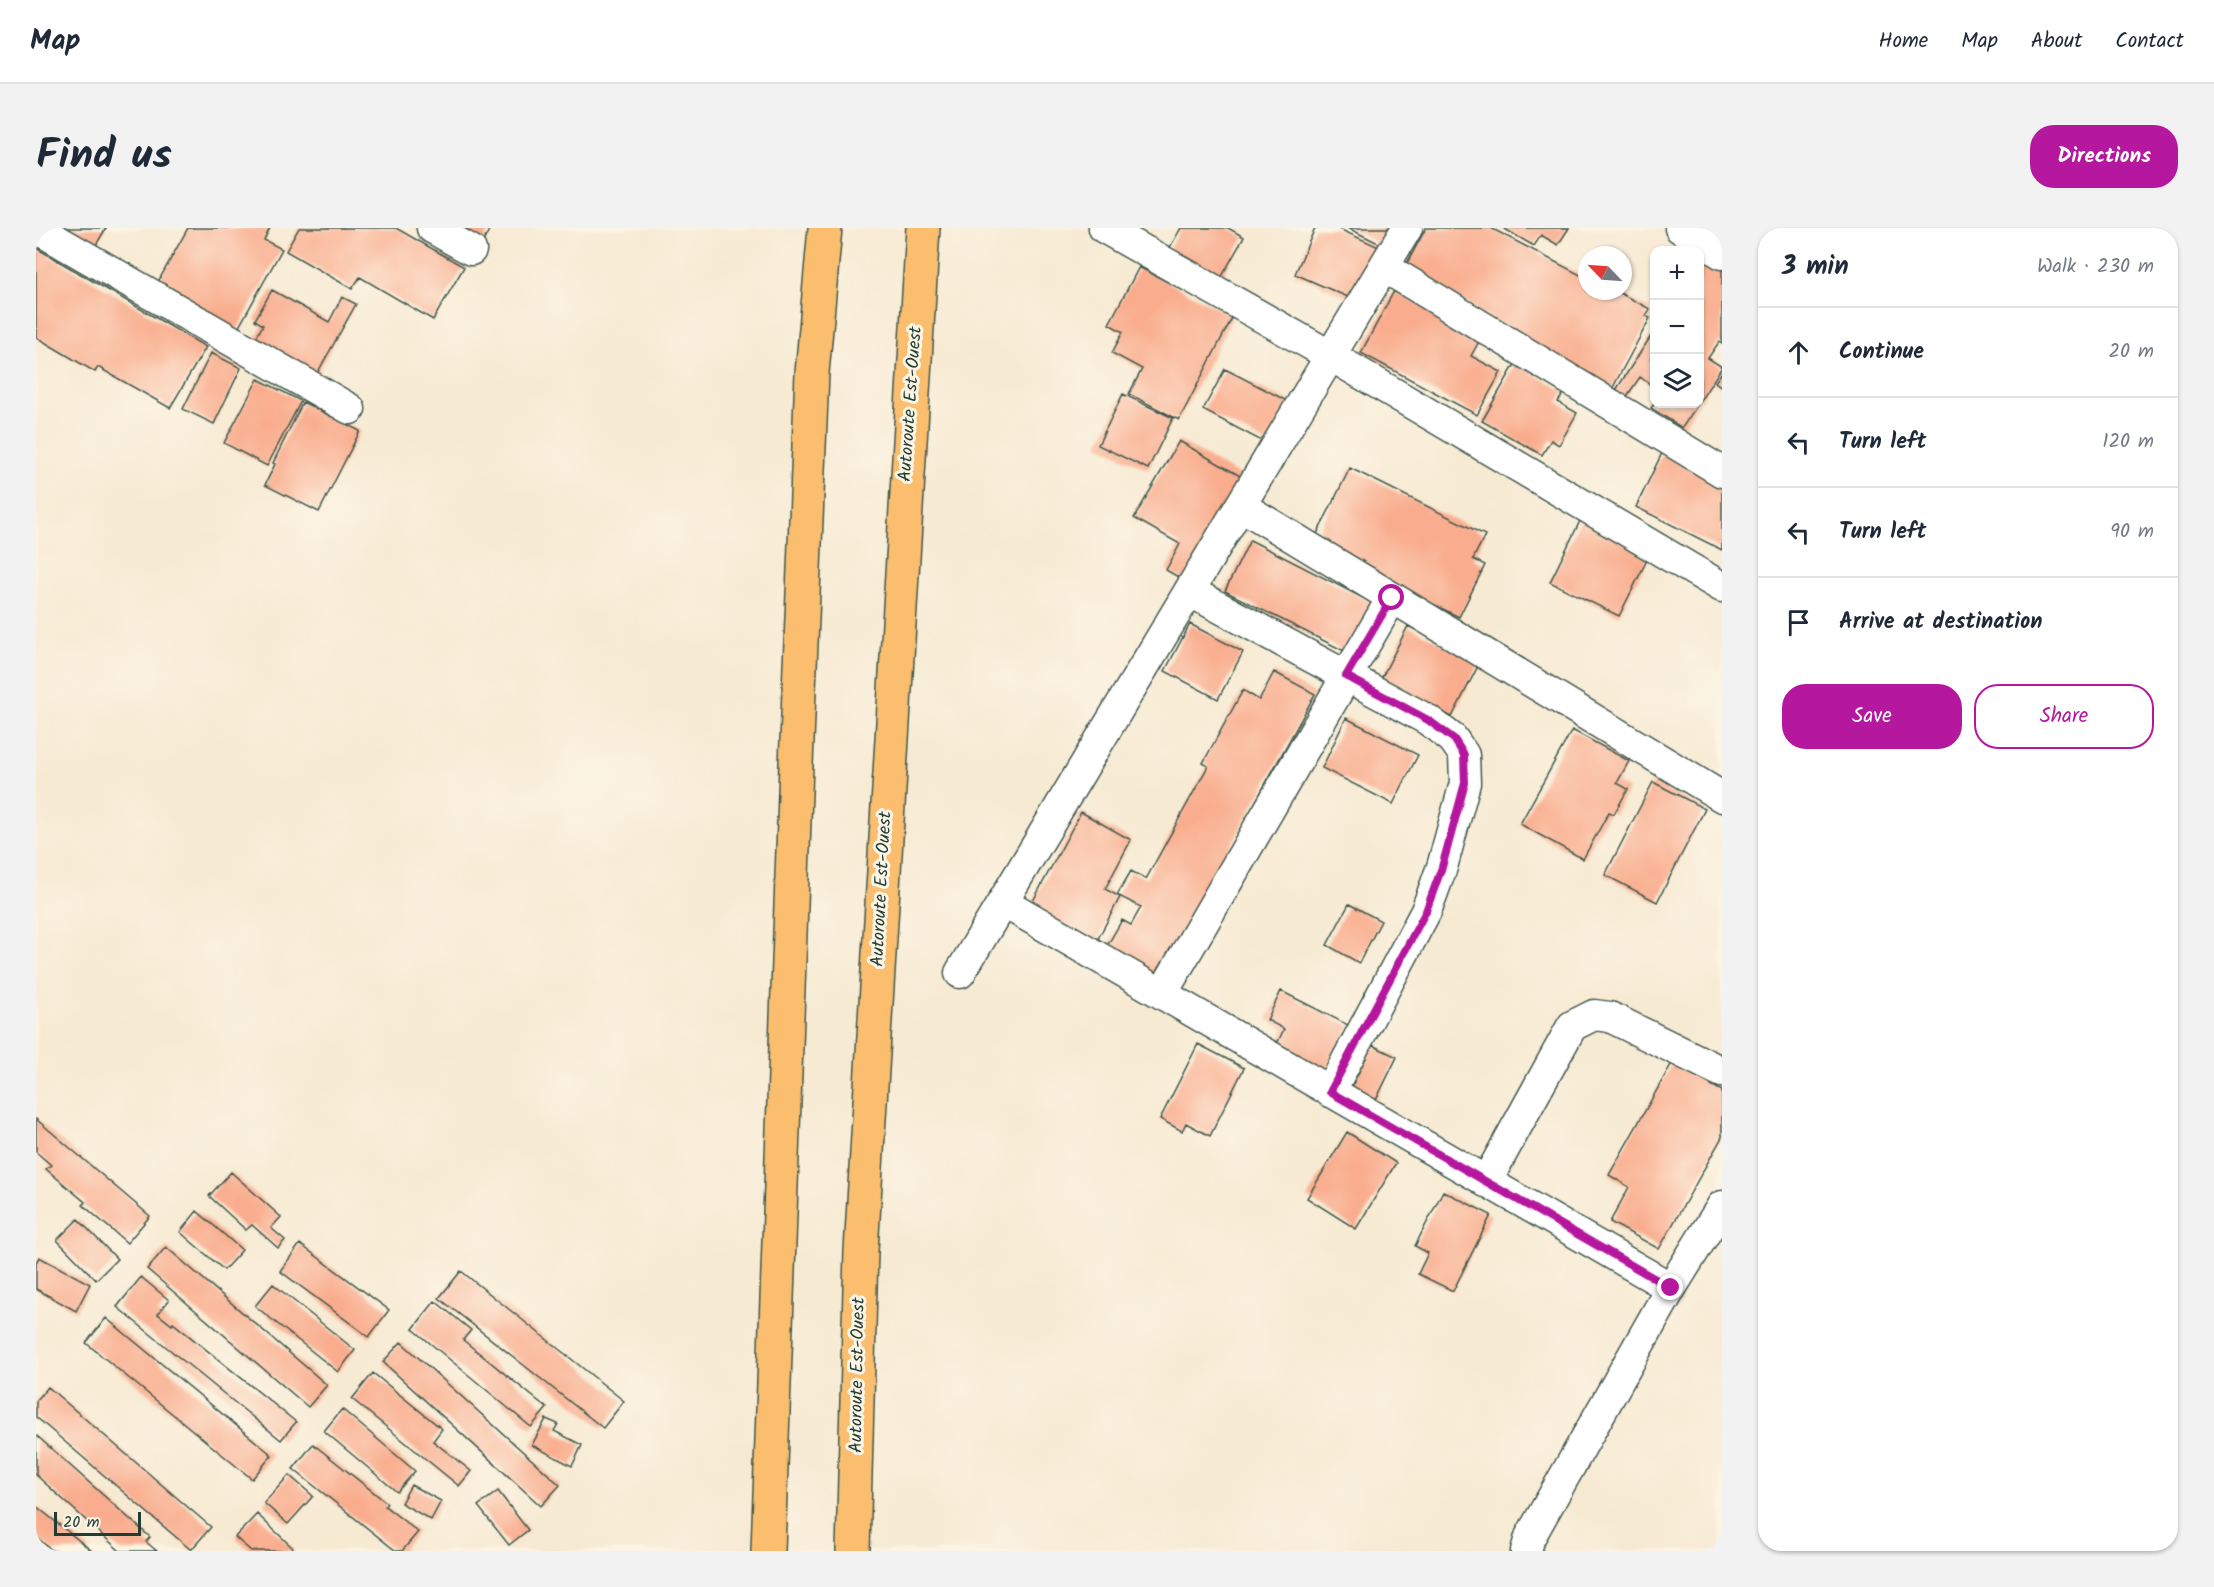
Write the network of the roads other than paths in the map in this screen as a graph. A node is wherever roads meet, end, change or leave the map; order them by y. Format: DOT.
graph roads {
  1 [pos="36,228"];
  2 [pos="432,228"];
  3 [pos="825,228"];
  4 [pos="923,228"];
  5 [pos="1104,228"];
  6 [pos="1407,228"];
  7 [pos="1680,228"];
  8 [pos="471,250"];
  9 [pos="1722,254"];
  10 [pos="1384,267"];
  11 [pos="1331,356"];
  12 [pos="350,410"];
  13 [pos="1722,472"];
  14 [pos="1248,494"];
  15 [pos="1722,587"];
  16 [pos="1190,591"];
  17 [pos="1392,598"];
  18 [pos="1346,676"];
  19 [pos="1722,797"];
  20 [pos="1003,902"];
  21 [pos="960,973"];
  22 [pos="1162,994"];
  23 [pos="1722,1072"];
  24 [pos="1330,1092"];
  25 [pos="1486,1182"];
  26 [pos="1722,1206"];
  27 [pos="1671,1288"];
  28 [pos="768,1551"];
  29 [pos="854,1551"];
  30 [pos="1526,1551"];
  1 -- 12 [label="street"];
  2 -- 8 [label="street"];
  3 -- 28 [label="highway"];
  4 -- 29 [label="highway, Autoroute Est-Ouest"];
  5 -- 11 [label="street"];
  6 -- 10 [label="street"];
  7 -- 9 [label="street"];
  10 -- 11 [label="street"];
  10 -- 13 [label="street"];
  11 -- 14 [label="street"];
  11 -- 15 [label="street"];
  14 -- 16 [label="street"];
  14 -- 17 [label="street"];
  16 -- 18 [label="street"];
  16 -- 20 [label="street"];
  17 -- 18 [label="street"];
  17 -- 19 [label="street"];
  18 -- 22 [label="street"];
  18 -- 24 [label="street"];
  20 -- 21 [label="street"];
  20 -- 22 [label="street"];
  22 -- 24 [label="street"];
  23 -- 25 [label="street"];
  24 -- 25 [label="street"];
  25 -- 27 [label="street"];
  26 -- 27 [label="street"];
  27 -- 30 [label="street"];
}
